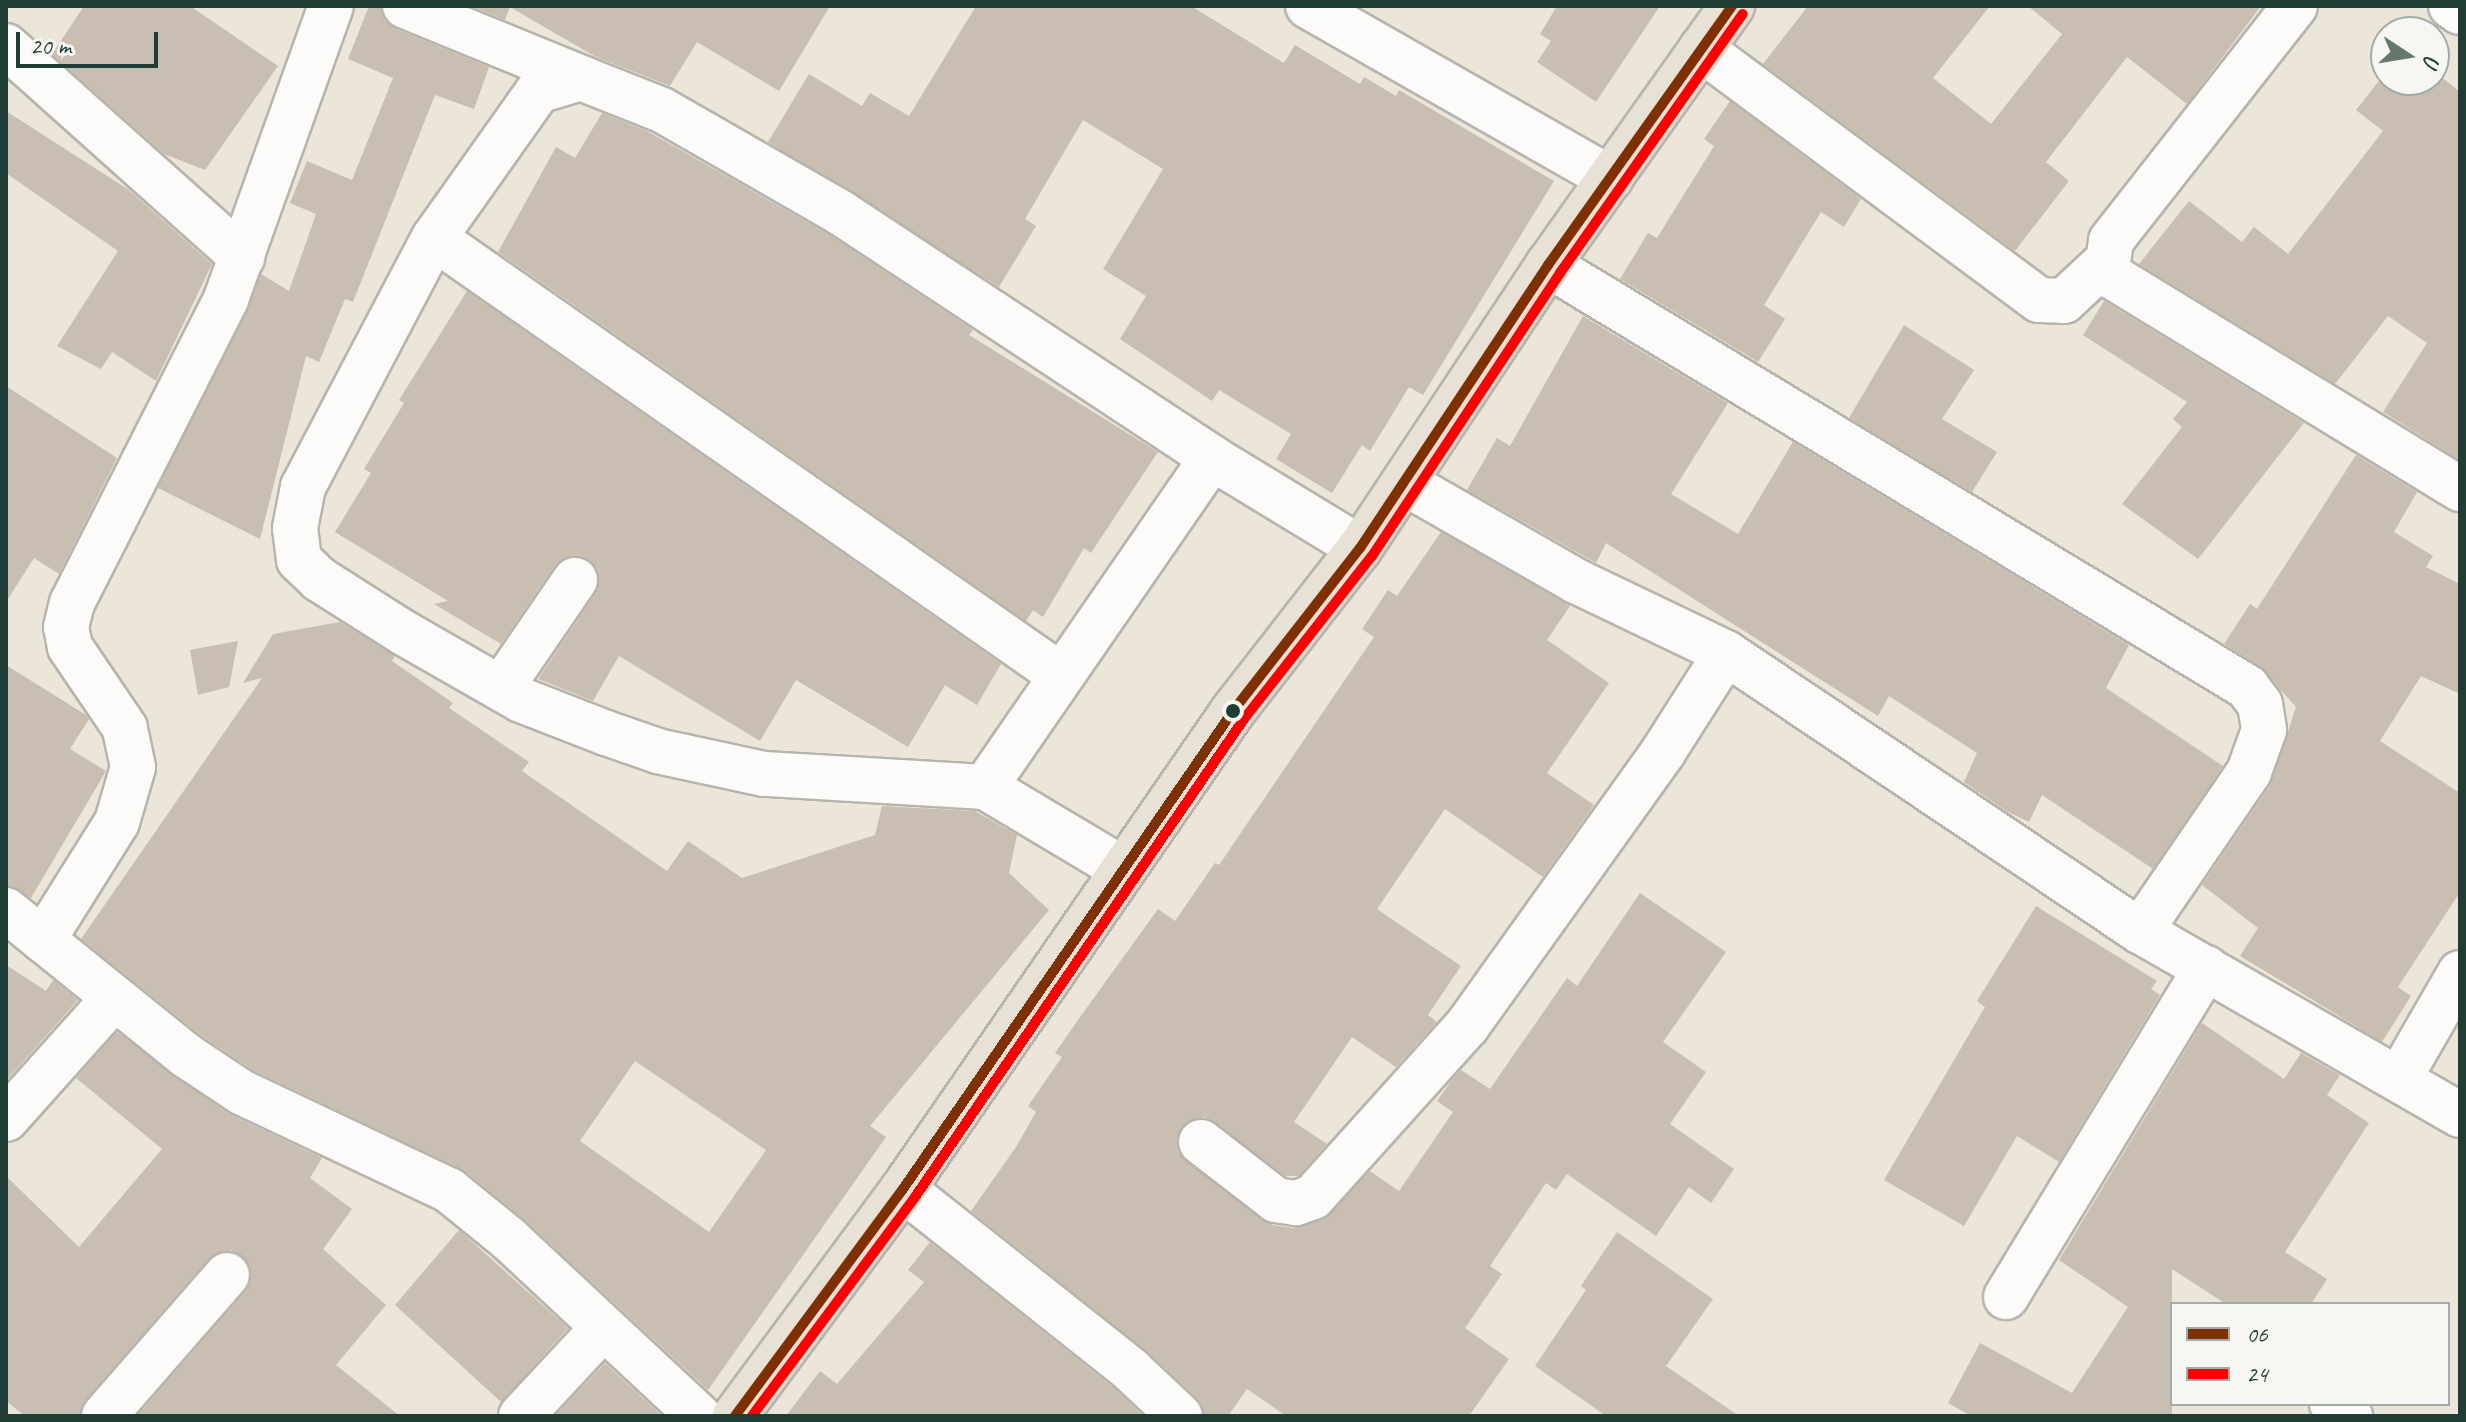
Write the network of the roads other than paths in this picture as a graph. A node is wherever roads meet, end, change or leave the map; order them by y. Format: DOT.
graph roads {
  1 [pos="331,6"];
  2 [pos="405,6"];
  3 [pos="1308,6"];
  4 [pos="1732,6"];
  5 [pos="2295,6"];
  6 [pos="2451,6"];
  7 [pos="2460,12"];
  8 [pos="6,46"];
  9 [pos="1701,49"];
  10 [pos="581,78"];
  11 [pos="1610,178"];
  12 [pos="434,238"];
  13 [pos="242,257"];
  14 [pos="2107,261"];
  15 [pos="1548,265"];
  16 [pos="1212,458"];
  17 [pos="1405,483"];
  18 [pos="2460,489"];
  19 [pos="1360,548"];
  20 [pos="575,580"];
  21 [pos="1726,653"];
  22 [pos="1059,674"];
  23 [pos="501,688"];
  24 [pos="985,787"];
  25 [pos="1121,868"];
  26 [pos="6,910"];
  27 [pos="2140,931"];
  28 [pos="43,940"];
  29 [pos="2206,968"];
  30 [pos="2460,973"];
  31 [pos="114,998"];
  32 [pos="2400,1077"];
  33 [pos="2460,1115"];
  34 [pos="6,1119"];
  35 [pos="1201,1142"];
  36 [pos="903,1189"];
  37 [pos="227,1275"];
  38 [pos="2006,1297"];
  39 [pos="603,1328"];
  40 [pos="104,1416"];
  41 [pos="521,1416"];
  42 [pos="699,1416"];
  43 [pos="735,1416"];
  44 [pos="1180,1416"];
  1 -- 13 [label="street"];
  2 -- 10 [label="street"];
  3 -- 11 [label="street"];
  4 -- 9 [label="main road"];
  5 -- 14 [label="street"];
  6 -- 7 [label="street"];
  8 -- 13 [label="street"];
  9 -- 11 [label="main road"];
  9 -- 14 [label="street"];
  10 -- 12 [label="street"];
  10 -- 16 [label="street"];
  11 -- 15 [label="main road"];
  12 -- 22 [label="street"];
  12 -- 23 [label="street"];
  13 -- 28 [label="street"];
  14 -- 18 [label="street"];
  15 -- 17 [label="main road"];
  15 -- 27 [label="street"];
  16 -- 19 [label="street"];
  16 -- 22 [label="street"];
  17 -- 19 [label="main road"];
  17 -- 21 [label="street"];
  19 -- 25 [label="main road"];
  20 -- 23 [label="street"];
  21 -- 27 [label="street"];
  21 -- 35 [label="street"];
  22 -- 24 [label="street"];
  23 -- 24 [label="street"];
  24 -- 25 [label="street"];
  25 -- 36 [label="main road"];
  26 -- 28 [label="street"];
  27 -- 29 [label="street"];
  28 -- 31 [label="street"];
  29 -- 32 [label="street"];
  29 -- 38 [label="street"];
  30 -- 32 [label="street"];
  31 -- 34 [label="street"];
  31 -- 39 [label="street"];
  32 -- 33 [label="street"];
  36 -- 43 [label="main road"];
  36 -- 44 [label="street"];
  37 -- 40 [label="street"];
  39 -- 41 [label="street"];
  39 -- 42 [label="street"];
}
